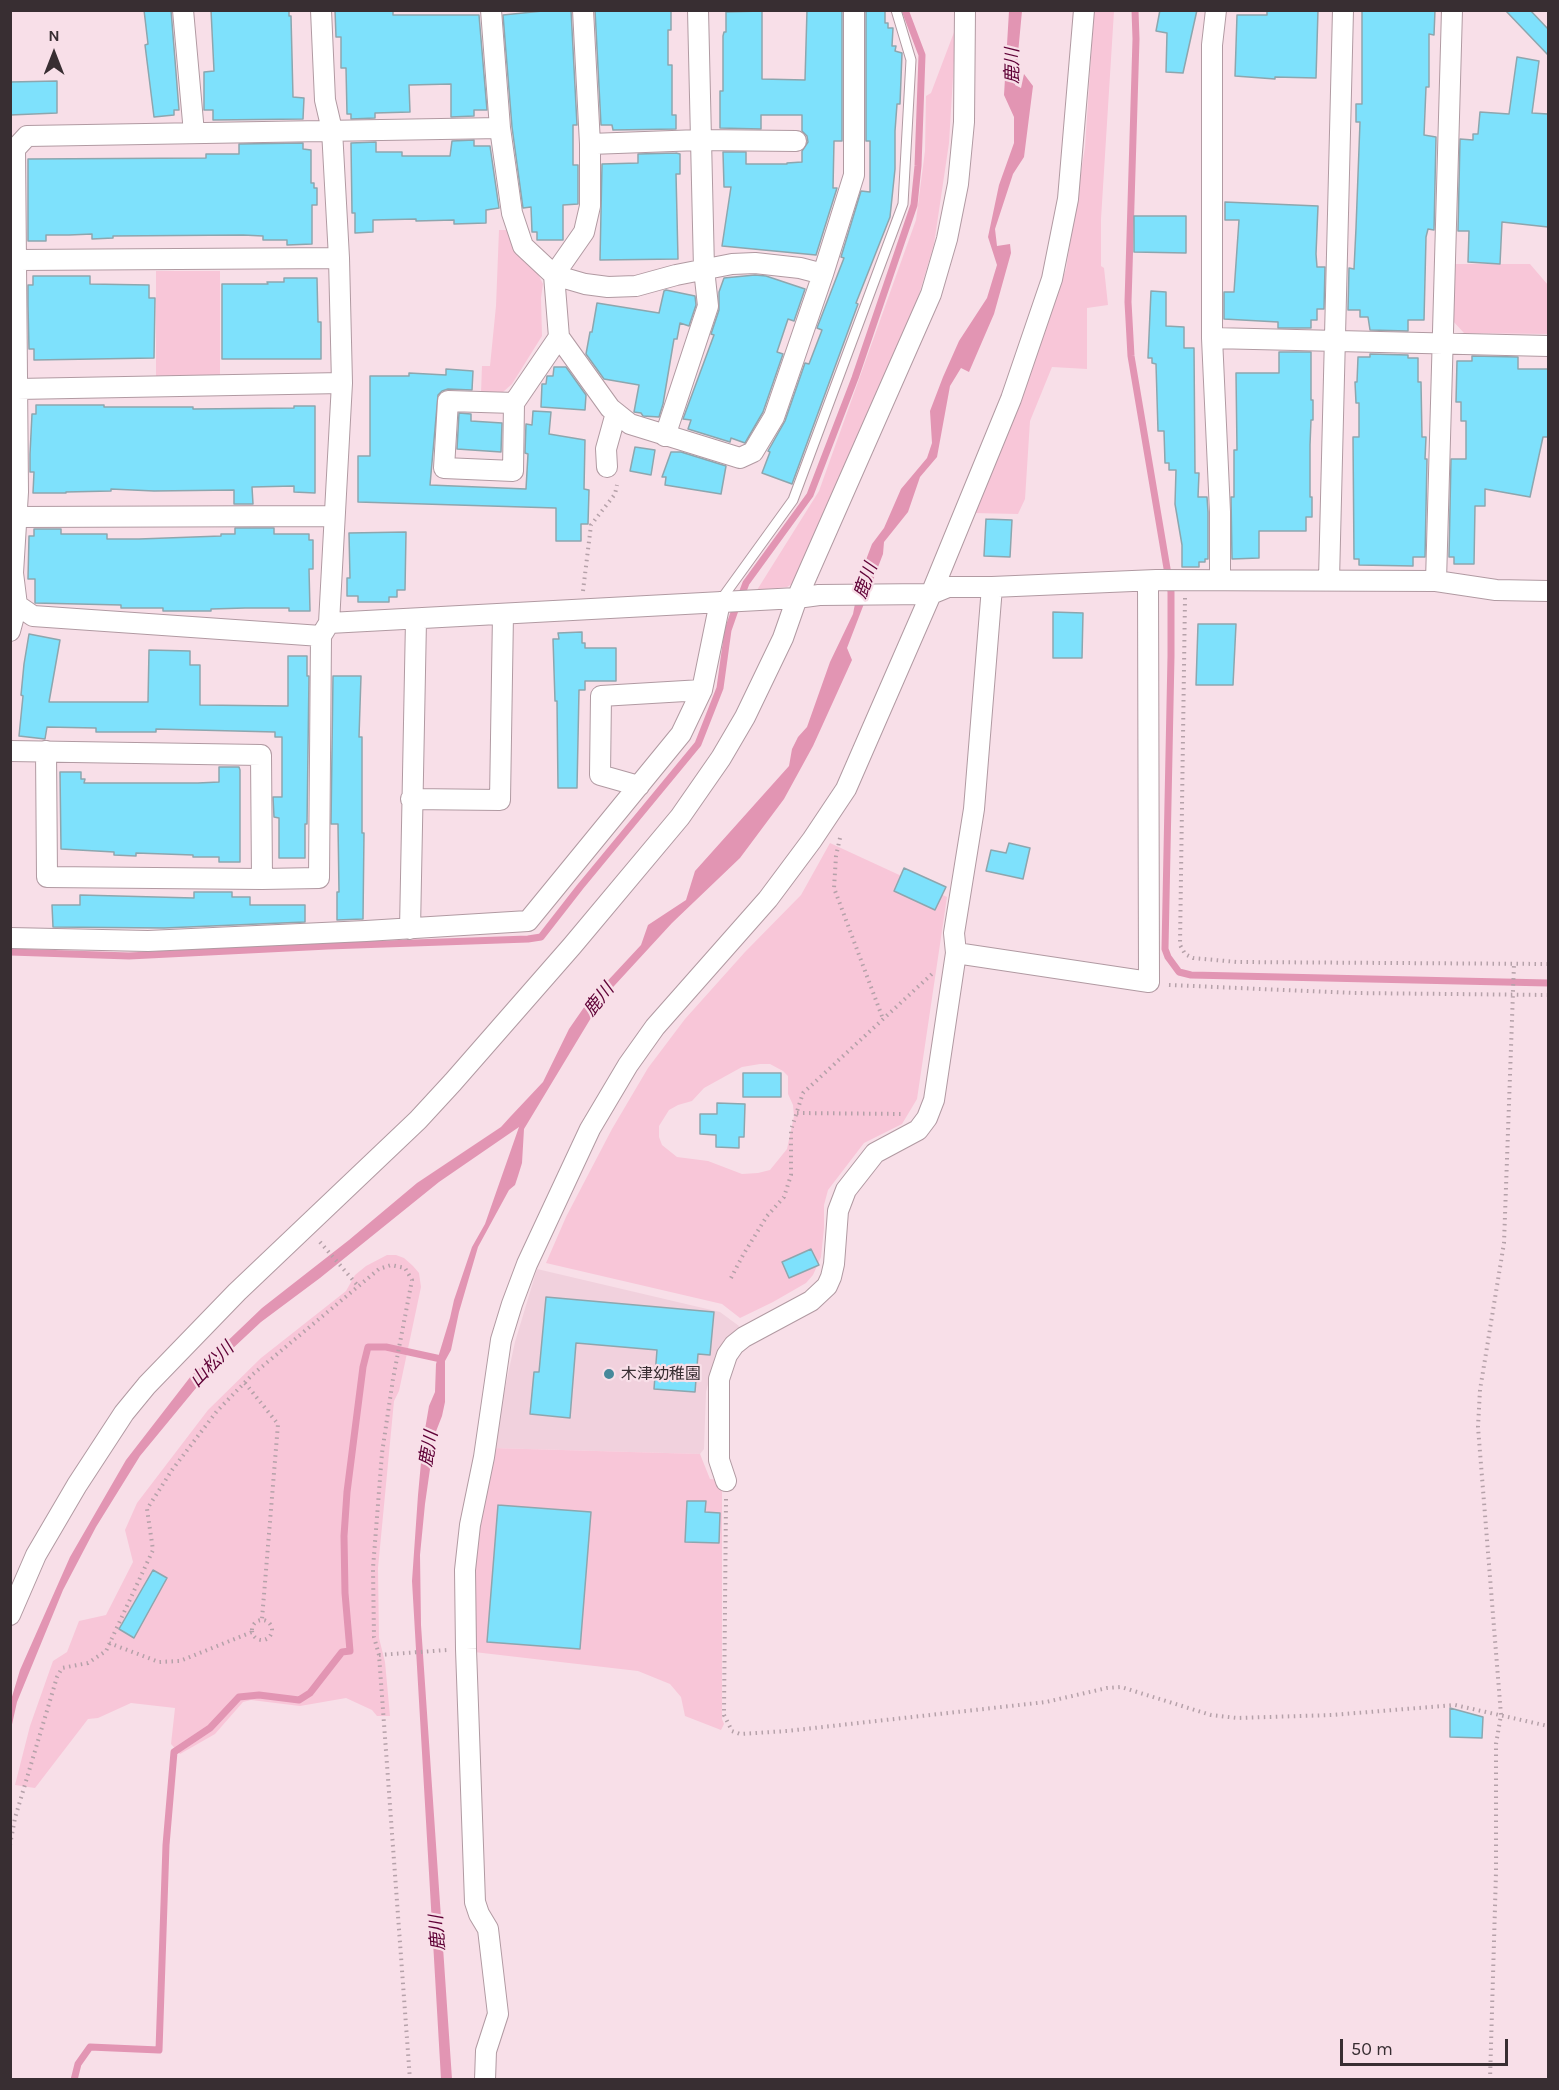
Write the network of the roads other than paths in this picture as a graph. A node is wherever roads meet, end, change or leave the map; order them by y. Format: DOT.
graph roads {
  1 [pos="183,10"];
  2 [pos="321,10"];
  3 [pos="491,10"];
  4 [pos="583,10"];
  5 [pos="698,10"];
  6 [pos="854,10"];
  7 [pos="896,10"];
  8 [pos="965,10"];
  9 [pos="1084,10"];
  10 [pos="1216,10"];
  11 [pos="1343,10"];
  12 [pos="1452,10"];
  13 [pos="500,128"];
  14 [pos="332,130"];
  15 [pos="194,133"];
  16 [pos="700,140"];
  17 [pos="796,141"];
  18 [pos="590,144"];
  19 [pos="339,258"];
  20 [pos="17,260"];
  21 [pos="704,269"];
  22 [pos="823,274"];
  23 [pos="554,275"];
  24 [pos="14,287"];
  25 [pos="559,337"];
  26 [pos="1212,338"];
  27 [pos="1333,341"];
  28 [pos="1443,343"];
  29 [pos="1548,346"];
  30 [pos="342,383"];
  31 [pos="17,389"];
  32 [pos="514,403"];
  33 [pos="616,413"];
  34 [pos="665,436"];
  35 [pos="607,467"];
  36 [pos="14,491"];
  37 [pos="334,516"];
  38 [pos="15,517"];
  39 [pos="1220,579"];
  40 [pos="1329,579"];
  41 [pos="1152,580"];
  42 [pos="1436,581"];
  43 [pos="992,587"];
  44 [pos="1548,591"];
  45 [pos="922,594"];
  46 [pos="797,598"];
  47 [pos="14,600"];
  48 [pos="720,602"];
  49 [pos="503,614"];
  50 [pos="416,620"];
  51 [pos="325,630"];
  52 [pos="10,631"];
  53 [pos="702,690"];
  54 [pos="10,751"];
  55 [pos="46,751"];
  56 [pos="639,786"];
  57 [pos="411,799"];
  58 [pos="262,879"];
  59 [pos="410,929"];
  60 [pos="10,938"];
  61 [pos="956,953"];
  62 [pos="726,1481"];
  63 [pos="10,1615"];
  64 [pos="485,2079"];
  1 -- 15 [label="street"];
  2 -- 14 [label="street"];
  3 -- 13 [label="street"];
  4 -- 18 [label="street"];
  5 -- 16 [label="street"];
  6 -- 22 [label="street"];
  7 -- 48 [label="lane"];
  8 -- 46 [label="street"];
  9 -- 45 [label="street"];
  10 -- 26 [label="street"];
  11 -- 27 [label="street"];
  12 -- 28 [label="street"];
  13 -- 14 [label="street"];
  13 -- 23 [label="street"];
  14 -- 15 [label="street"];
  14 -- 19 [label="street"];
  15 -- 20 [label="street"];
  16 -- 17 [label="street"];
  16 -- 18 [label="street"];
  16 -- 21 [label="street"];
  18 -- 23 [label="street"];
  19 -- 20 [label="street"];
  19 -- 30 [label="street"];
  20 -- 24 [label="street"];
  21 -- 22 [label="street"];
  21 -- 23 [label="street"];
  21 -- 34 [label="street"];
  22 -- 34 [label="street"];
  23 -- 25 [label="street"];
  24 -- 31 [label="street"];
  25 -- 32 [label="street"];
  25 -- 33 [label="street"];
  26 -- 27 [label="street"];
  26 -- 39 [label="street"];
  27 -- 28 [label="street"];
  27 -- 40 [label="street"];
  28 -- 29 [label="street"];
  28 -- 42 [label="street"];
  30 -- 31 [label="street"];
  30 -- 37 [label="street"];
  31 -- 36 [label="street"];
  32 -- 32 [label="street"];
  33 -- 34 [label="street"];
  33 -- 35 [label="street"];
  36 -- 38 [label="street"];
  37 -- 38 [label="street"];
  37 -- 51 [label="street"];
  38 -- 47 [label="street"];
  39 -- 40 [label="street"];
  39 -- 41 [label="street"];
  40 -- 42 [label="street"];
  41 -- 43 [label="street"];
  41 -- 61 [label="street"];
  42 -- 44 [label="street"];
  43 -- 45 [label="street"];
  43 -- 61 [label="street"];
  45 -- 46 [label="street"];
  45 -- 64 [label="street"];
  46 -- 48 [label="street"];
  46 -- 63 [label="street"];
  47 -- 51 [label="street"];
  47 -- 52 [label="street"];
  48 -- 49 [label="street"];
  48 -- 53 [label="street"];
  49 -- 50 [label="street"];
  49 -- 57 [label="street"];
  50 -- 51 [label="street"];
  50 -- 57 [label="street"];
  51 -- 58 [label="street"];
  53 -- 56 [label="street"];
  53 -- 56 [label="street"];
  54 -- 55 [label="street"];
  55 -- 58 [label="street"];
  55 -- 58 [label="street"];
  56 -- 59 [label="street"];
  57 -- 59 [label="street"];
  59 -- 60 [label="street"];
  61 -- 62 [label="street"];
}
